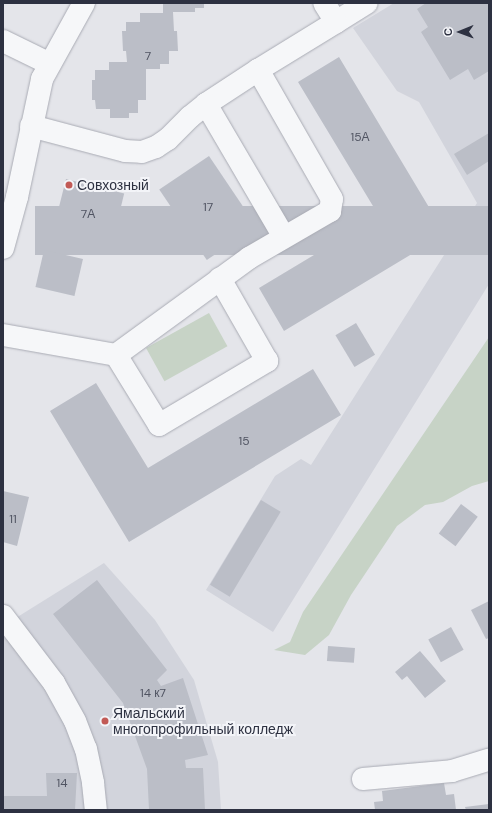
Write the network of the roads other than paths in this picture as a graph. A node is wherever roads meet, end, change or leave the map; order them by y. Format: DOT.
graph roads {
  1 [pos="84,3"];
  2 [pos="324,3"];
  3 [pos="367,3"];
  4 [pos="336,22"];
  5 [pos="3,41"];
  6 [pos="50,64"];
  7 [pos="258,70"];
  8 [pos="206,104"];
  9 [pos="31,126"];
  10 [pos="284,237"];
  11 [pos="3,248"];
  12 [pos="220,279"];
  13 [pos="3,335"];
  14 [pos="116,355"];
  15 [pos="3,616"];
  16 [pos="489,760"];
  17 [pos="363,779"];
  18 [pos="96,810"];
  1 -- 6 [label="street"];
  2 -- 4 [label="street"];
  3 -- 4 [label="street"];
  4 -- 7 [label="street"];
  5 -- 6 [label="street"];
  6 -- 9 [label="street"];
  7 -- 8 [label="street"];
  7 -- 10 [label="street"];
  8 -- 9 [label="street"];
  8 -- 10 [label="street"];
  9 -- 11 [label="street"];
  10 -- 12 [label="street"];
  12 -- 14 [label="street"];
  12 -- 14 [label="street"];
  13 -- 14 [label="street"];
  15 -- 18 [label="street"];
  16 -- 17 [label="street"];
}
